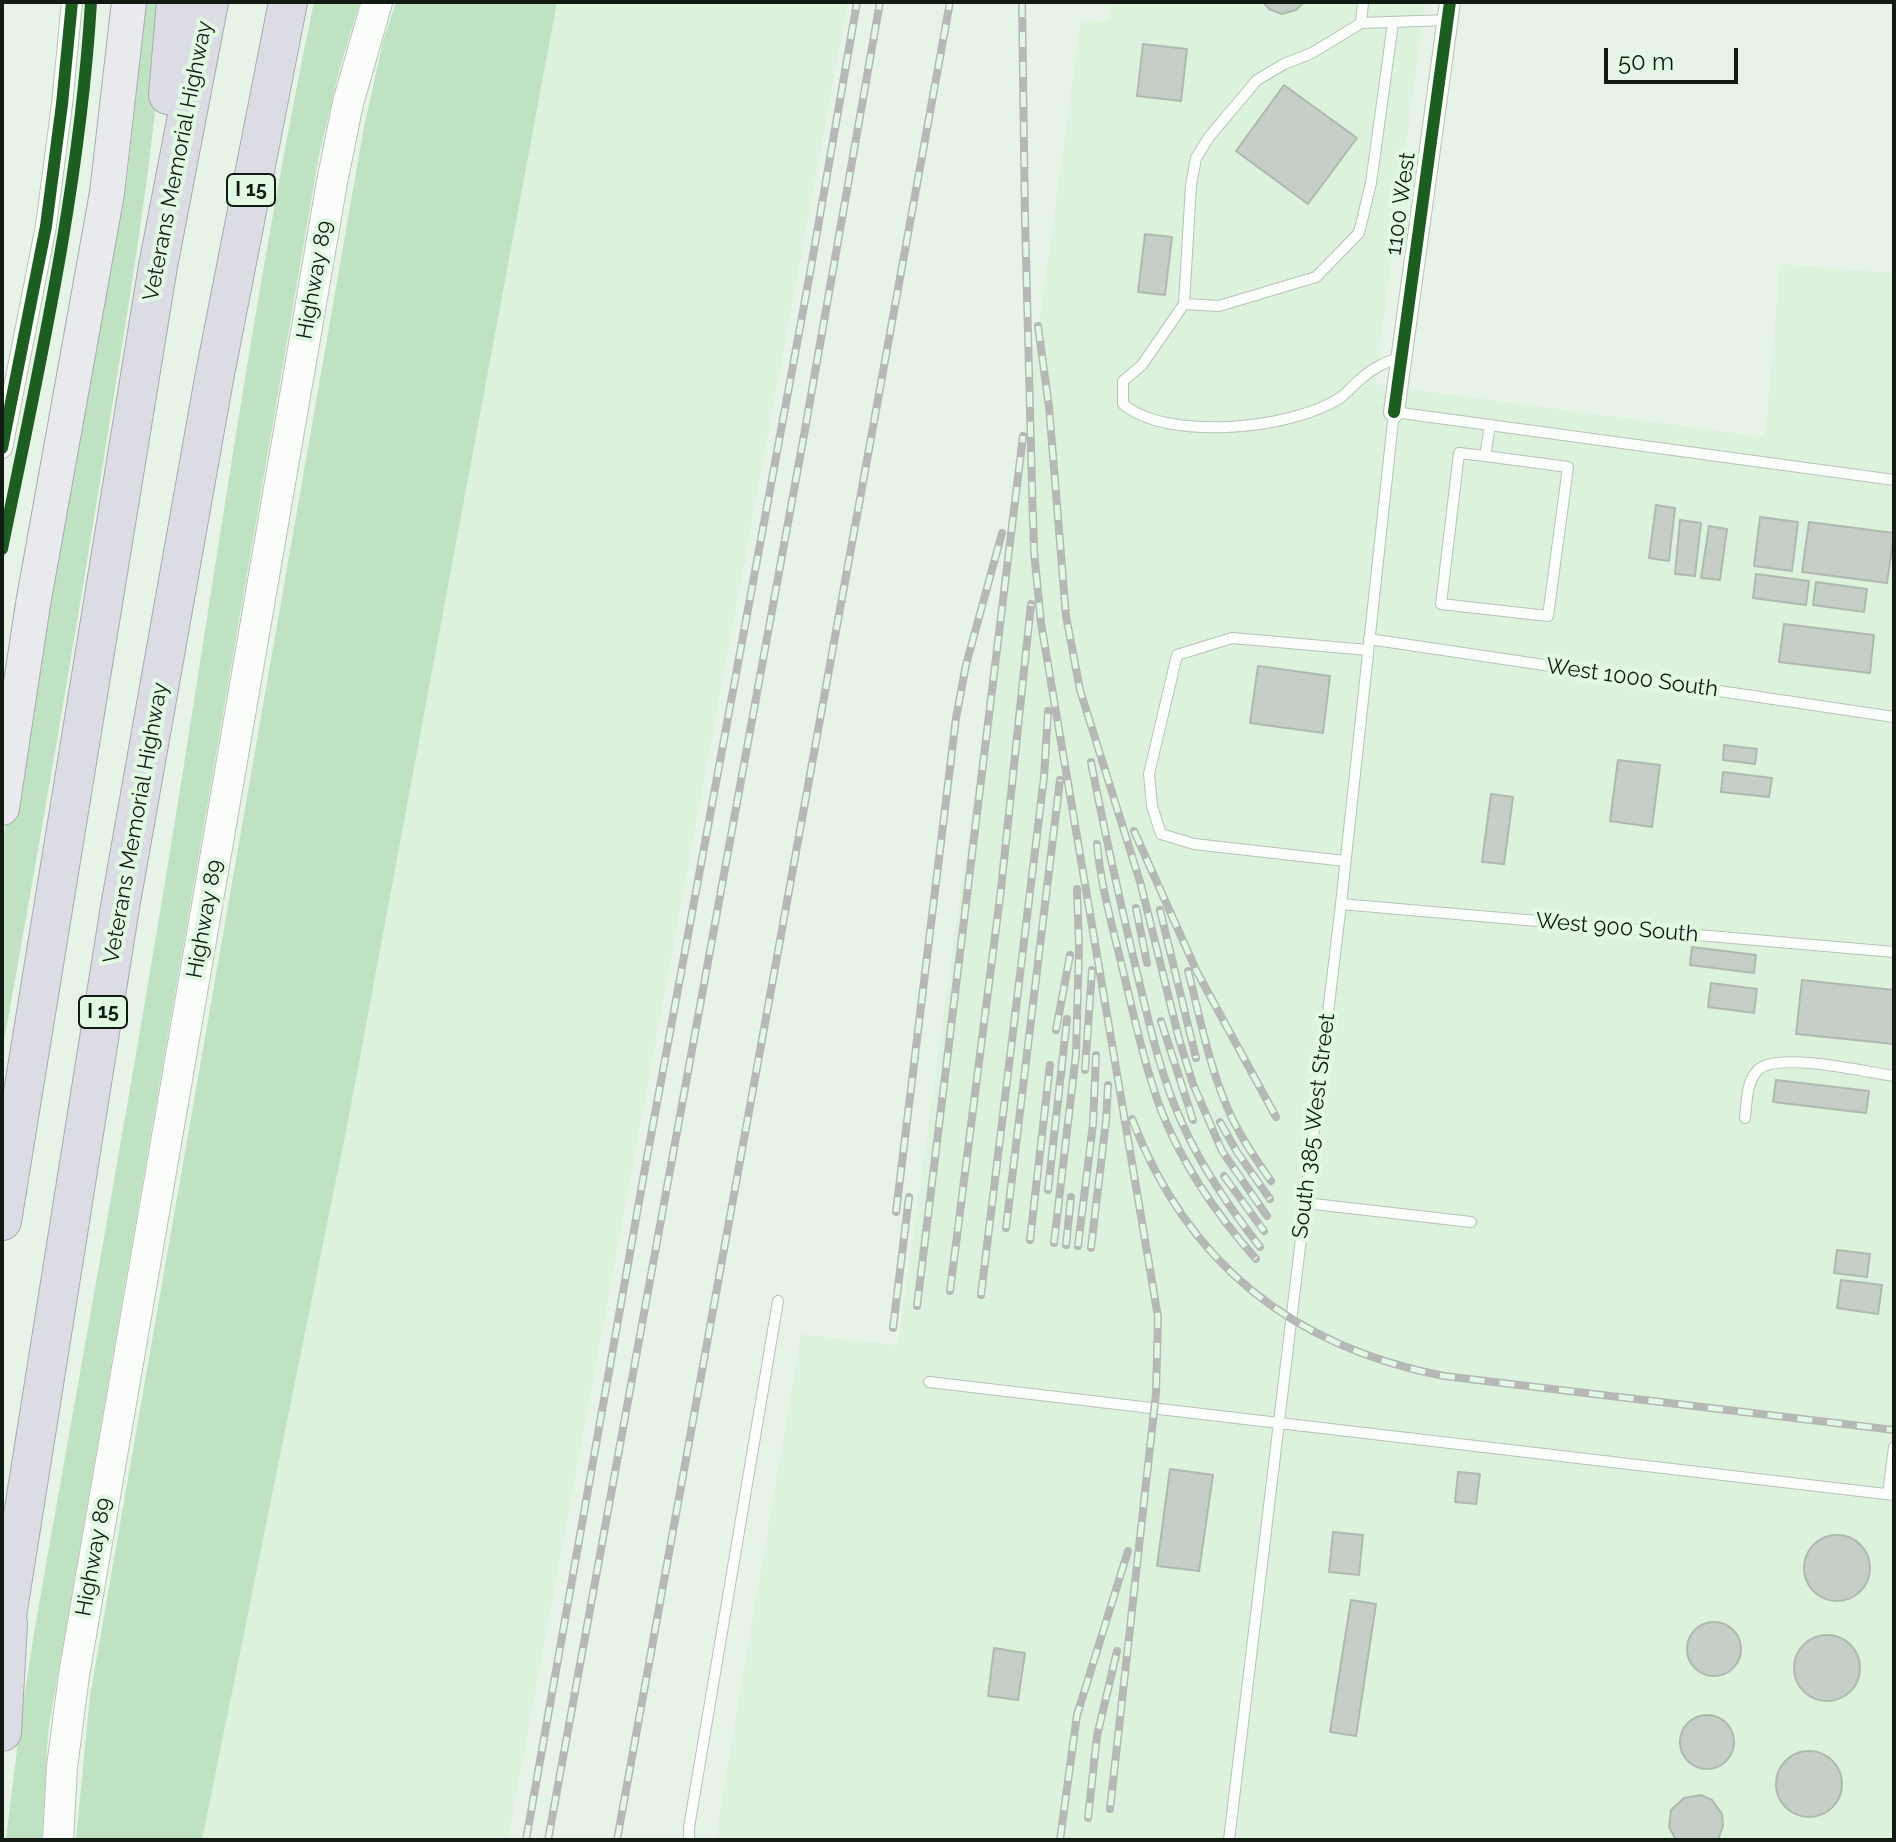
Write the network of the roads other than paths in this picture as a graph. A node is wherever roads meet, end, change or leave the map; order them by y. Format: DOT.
graph roads {
  1 [pos="72,2"];
  2 [pos="129,2"];
  3 [pos="176,2"];
  4 [pos="209,2"];
  5 [pos="288,2"];
  6 [pos="377,2"];
  7 [pos="1363,2"];
  8 [pos="1449,11"];
  9 [pos="1361,23"];
  10 [pos="1393,23"];
  11 [pos="158,266"];
  12 [pos="1184,304"];
  13 [pos="1400,357"];
  14 [pos="1394,412"];
  15 [pos="1490,425"];
  16 [pos="2,448"];
  17 [pos="1485,456"];
  18 [pos="1894,480"];
  19 [pos="1369,644"];
  20 [pos="1894,717"];
  21 [pos="2,808"];
  22 [pos="1345,861"];
  23 [pos="1341,904"];
  24 [pos="1894,952"];
  25 [pos="1894,1076"];
  26 [pos="1745,1118"];
  27 [pos="1305,1203"];
  28 [pos="2,1221"];
  29 [pos="1471,1222"];
  30 [pos="778,1301"];
  31 [pos="929,1382"];
  32 [pos="1280,1422"];
  33 [pos="1894,1447"];
  34 [pos="1891,1495"];
  35 [pos="9,1605"];
  36 [pos="2,1647"];
  37 [pos="2,1732"];
  38 [pos="58,1840"];
  39 [pos="689,1840"];
  40 [pos="1229,1840"];
  1 -- 16 [label="street"];
  2 -- 21 [label="main road"];
  3 -- 11 [label="highway"];
  4 -- 11 [label="highway, Veterans Memorial Highway"];
  5 -- 35 [label="highway, Veterans Memorial Highway / I 15"];
  6 -- 38 [label="main road, Highway 89"];
  7 -- 9 [label="lane"];
  8 -- 10 [label="lane"];
  8 -- 13 [label="street, 1100 West"];
  9 -- 10 [label="lane"];
  9 -- 12 [label="lane"];
  10 -- 12 [label="lane"];
  11 -- 28 [label="highway, Veterans Memorial Highway"];
  12 -- 13 [label="lane"];
  13 -- 14 [label="street, 1100 West"];
  14 -- 15 [label="lane"];
  14 -- 19 [label="lane, South 385 West Street"];
  15 -- 17 [label="lane"];
  15 -- 18 [label="lane"];
  17 -- 17 [label="lane"];
  19 -- 20 [label="lane, West 1000 South"];
  19 -- 22 [label="lane, South 385 West Street"];
  19 -- 22 [label="lane, West 1000 South"];
  22 -- 23 [label="lane, South 385 West Street"];
  23 -- 24 [label="lane, West 900 South"];
  23 -- 27 [label="lane, South 385 West Street"];
  25 -- 26 [label="lane"];
  27 -- 29 [label="lane"];
  27 -- 32 [label="lane, South 385 West Street"];
  30 -- 39 [label="lane"];
  31 -- 32 [label="lane"];
  32 -- 34 [label="lane"];
  32 -- 40 [label="lane, South 385 West Street"];
  33 -- 34 [label="lane"];
  35 -- 36 [label="highway, Veterans Memorial Highway / I 15"];
  35 -- 37 [label="highway"];
}
